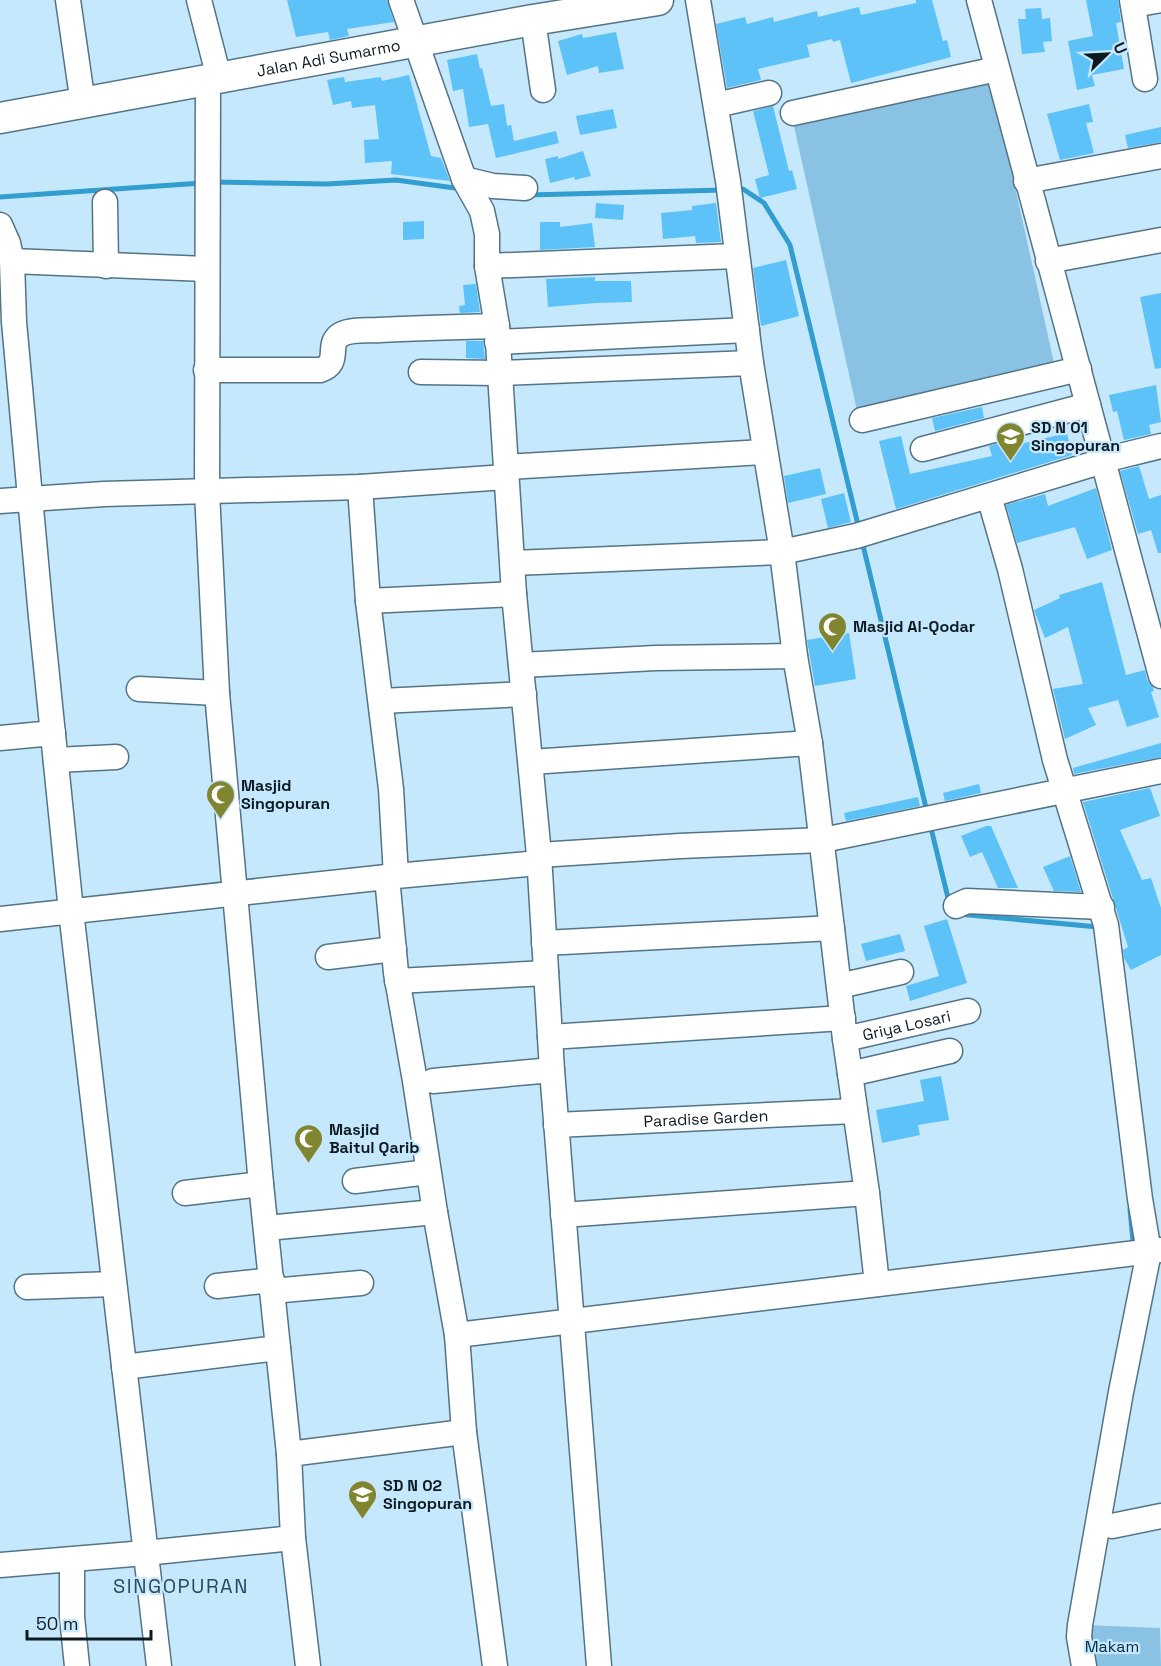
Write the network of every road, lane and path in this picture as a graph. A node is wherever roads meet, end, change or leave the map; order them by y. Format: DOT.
graph roads {
  1 [pos="68,0"];
  2 [pos="200,0"];
  3 [pos="401,0"];
  4 [pos="658,0"];
  5 [pos="698,0"];
  6 [pos="979,0"];
  7 [pos="1161,0"];
  8 [pos="1133,3"];
  9 [pos="533,20"];
  10 [pos="417,42"];
  11 [pos="998,69"];
  12 [pos="1145,79"];
  13 [pos="213,80"];
  14 [pos="543,90"];
  15 [pos="769,93"];
  16 [pos="83,104"];
  17 [pos="716,105"];
  18 [pos="793,113"];
  19 [pos="0,118"];
  20 [pos="1161,156"];
  21 [pos="1026,181"];
  22 [pos="468,187"];
  23 [pos="525,188"];
  24 [pos="105,202"];
  25 [pos="0,225"];
  26 [pos="1161,240"];
  27 [pos="736,256"];
  28 [pos="12,261"];
  29 [pos="1048,261"];
  30 [pos="106,266"];
  31 [pos="487,266"];
  32 [pos="206,269"];
  33 [pos="747,330"];
  34 [pos="497,334"];
  35 [pos="751,363"];
  36 [pos="1078,369"];
  37 [pos="206,370"];
  38 [pos="421,372"];
  39 [pos="499,373"];
  40 [pos="1088,405"];
  41 [pos="862,420"];
  42 [pos="1161,446"];
  43 [pos="923,449"];
  44 [pos="764,452"];
  45 [pos="1102,461"];
  46 [pos="506,472"];
  47 [pos="360,487"];
  48 [pos="207,492"];
  49 [pos="989,496"];
  50 [pos="31,498"];
  51 [pos="0,501"];
  52 [pos="782,552"];
  53 [pos="513,563"];
  54 [pos="514,594"];
  55 [pos="368,601"];
  56 [pos="795,656"];
  57 [pos="521,665"];
  58 [pos="1161,676"];
  59 [pos="139,689"];
  60 [pos="217,693"];
  61 [pos="524,694"];
  62 [pos="381,701"];
  63 [pos="53,733"];
  64 [pos="0,738"];
  65 [pos="810,743"];
  66 [pos="116,757"];
  67 [pos="56,760"];
  68 [pos="531,762"];
  69 [pos="1161,771"];
  70 [pos="1064,792"];
  71 [pos="823,840"];
  72 [pos="539,859"];
  73 [pos="392,876"];
  74 [pos="235,894"];
  75 [pos="956,906"];
  76 [pos="1102,907"];
  77 [pos="71,910"];
  78 [pos="0,919"];
  79 [pos="832,928"];
  80 [pos="544,944"];
  81 [pos="394,949"];
  82 [pos="328,957"];
  83 [pos="901,972"];
  84 [pos="546,973"];
  85 [pos="397,981"];
  86 [pos="839,986"];
  87 [pos="968,1011"];
  88 [pos="844,1029"];
  89 [pos="550,1037"];
  90 [pos="950,1051"];
  91 [pos="552,1070"];
  92 [pos="850,1074"];
  93 [pos="433,1081"];
  94 [pos="855,1111"];
  95 [pos="556,1125"];
  96 [pos="428,1172"];
  97 [pos="355,1181"];
  98 [pos="261,1184"];
  99 [pos="185,1193"];
  100 [pos="867,1193"];
  101 [pos="435,1212"];
  102 [pos="563,1215"];
  103 [pos="267,1228"];
  104 [pos="1155,1251"];
  105 [pos="361,1283"];
  106 [pos="114,1284"];
  107 [pos="877,1284"];
  108 [pos="272,1285"];
  109 [pos="217,1286"];
  110 [pos="27,1287"];
  111 [pos="573,1320"];
  112 [pos="457,1335"];
  113 [pos="278,1348"];
  114 [pos="124,1367"];
  115 [pos="464,1432"];
  116 [pos="289,1454"];
  117 [pos="1161,1516"];
  118 [pos="1112,1526"];
  119 [pos="293,1538"];
  120 [pos="146,1553"];
  121 [pos="72,1560"];
  122 [pos="0,1565"];
  123 [pos="77,1666"];
  124 [pos="159,1666"];
  125 [pos="308,1666"];
  126 [pos="495,1666"];
  127 [pos="599,1666"];
  128 [pos="1084,1666"];
  1 -- 16 [label="street"];
  2 -- 13 [label="street"];
  3 -- 10 [label="street"];
  4 -- 9 [label="main road, Jalan Adi Sumarmo"];
  5 -- 17 [label="street"];
  6 -- 11 [label="street"];
  7 -- 8 [label="street"];
  8 -- 12 [label="street"];
  9 -- 10 [label="main road, Jalan Adi Sumarmo"];
  9 -- 14 [label="street"];
  10 -- 13 [label="main road, Jalan Adi Sumarmo"];
  10 -- 22 [label="street"];
  11 -- 18 [label="street"];
  11 -- 21 [label="street"];
  13 -- 16 [label="main road, Jalan Adi Sumarmo"];
  13 -- 32 [label="street"];
  15 -- 17 [label="street"];
  16 -- 19 [label="main road, Jalan Adi Sumarmo"];
  17 -- 27 [label="street"];
  20 -- 21 [label="street"];
  21 -- 29 [label="street"];
  22 -- 23 [label="street"];
  22 -- 31 [label="street"];
  24 -- 30 [label="street"];
  25 -- 28 [label="street"];
  26 -- 29 [label="street"];
  27 -- 31 [label="street"];
  27 -- 33 [label="street"];
  28 -- 30 [label="street"];
  28 -- 50 [label="street"];
  29 -- 36 [label="street"];
  30 -- 32 [label="street"];
  31 -- 34 [label="street"];
  32 -- 37 [label="street"];
  33 -- 34 [label="street"];
  33 -- 35 [label="street"];
  34 -- 37 [label="street"];
  34 -- 39 [label="street"];
  35 -- 39 [label="street"];
  35 -- 44 [label="street"];
  36 -- 40 [label="street"];
  36 -- 41 [label="street"];
  37 -- 48 [label="street"];
  38 -- 39 [label="street"];
  39 -- 46 [label="street"];
  40 -- 43 [label="street"];
  40 -- 45 [label="street"];
  42 -- 45 [label="street"];
  44 -- 46 [label="street"];
  44 -- 52 [label="street"];
  45 -- 49 [label="street"];
  45 -- 58 [label="street"];
  46 -- 47 [label="street"];
  46 -- 53 [label="street"];
  47 -- 48 [label="street"];
  47 -- 55 [label="street"];
  48 -- 50 [label="street"];
  48 -- 60 [label="street"];
  49 -- 52 [label="street"];
  49 -- 70 [label="street"];
  50 -- 51 [label="street"];
  50 -- 63 [label="street"];
  52 -- 53 [label="street"];
  52 -- 56 [label="street"];
  53 -- 54 [label="street"];
  54 -- 55 [label="street"];
  54 -- 57 [label="street"];
  55 -- 62 [label="street"];
  56 -- 57 [label="street"];
  56 -- 65 [label="street"];
  57 -- 61 [label="street"];
  59 -- 60 [label="street"];
  60 -- 74 [label="street"];
  61 -- 62 [label="street"];
  61 -- 68 [label="street"];
  62 -- 73 [label="street"];
  63 -- 64 [label="street"];
  63 -- 67 [label="street"];
  65 -- 68 [label="street"];
  65 -- 71 [label="street"];
  66 -- 67 [label="street"];
  67 -- 77 [label="street"];
  68 -- 72 [label="street"];
  69 -- 70 [label="street"];
  70 -- 71 [label="street"];
  70 -- 76 [label="street"];
  71 -- 72 [label="street"];
  71 -- 79 [label="street"];
  72 -- 73 [label="street"];
  72 -- 80 [label="street"];
  73 -- 74 [label="street"];
  73 -- 81 [label="street"];
  74 -- 77 [label="street"];
  74 -- 98 [label="street"];
  75 -- 76 [label="street"];
  76 -- 104 [label="street"];
  77 -- 78 [label="street"];
  77 -- 106 [label="street"];
  79 -- 80 [label="street"];
  79 -- 86 [label="street"];
  80 -- 84 [label="street"];
  81 -- 82 [label="street"];
  81 -- 85 [label="street"];
  83 -- 86 [label="street"];
  84 -- 85 [label="street"];
  84 -- 89 [label="street"];
  85 -- 96 [label="street"];
  86 -- 88 [label="street"];
  87 -- 88 [label="street, Griya Losari"];
  88 -- 89 [label="street, Griya Losari"];
  88 -- 92 [label="street"];
  89 -- 91 [label="street"];
  90 -- 92 [label="street"];
  91 -- 93 [label="street"];
  91 -- 95 [label="street"];
  92 -- 94 [label="street"];
  94 -- 95 [label="street, Paradise Garden"];
  94 -- 100 [label="street"];
  95 -- 102 [label="street"];
  96 -- 97 [label="street"];
  96 -- 101 [label="street"];
  98 -- 99 [label="street"];
  98 -- 103 [label="street"];
  100 -- 102 [label="street"];
  100 -- 107 [label="street"];
  101 -- 103 [label="street"];
  101 -- 112 [label="street"];
  102 -- 111 [label="street"];
  103 -- 108 [label="street"];
  104 -- 107 [label="street"];
  104 -- 128 [label="street"];
  105 -- 108 [label="street"];
  106 -- 110 [label="street"];
  106 -- 114 [label="street"];
  107 -- 111 [label="street"];
  108 -- 109 [label="street"];
  108 -- 113 [label="street"];
  111 -- 112 [label="street"];
  111 -- 127 [label="street"];
  112 -- 115 [label="street"];
  113 -- 114 [label="street"];
  113 -- 116 [label="street"];
  114 -- 120 [label="street"];
  115 -- 116 [label="street"];
  115 -- 126 [label="street"];
  116 -- 119 [label="street"];
  117 -- 118 [label="street"];
  119 -- 120 [label="street"];
  119 -- 125 [label="street"];
  120 -- 121 [label="street"];
  120 -- 124 [label="street"];
  121 -- 122 [label="street"];
  121 -- 123 [label="street"];
}
